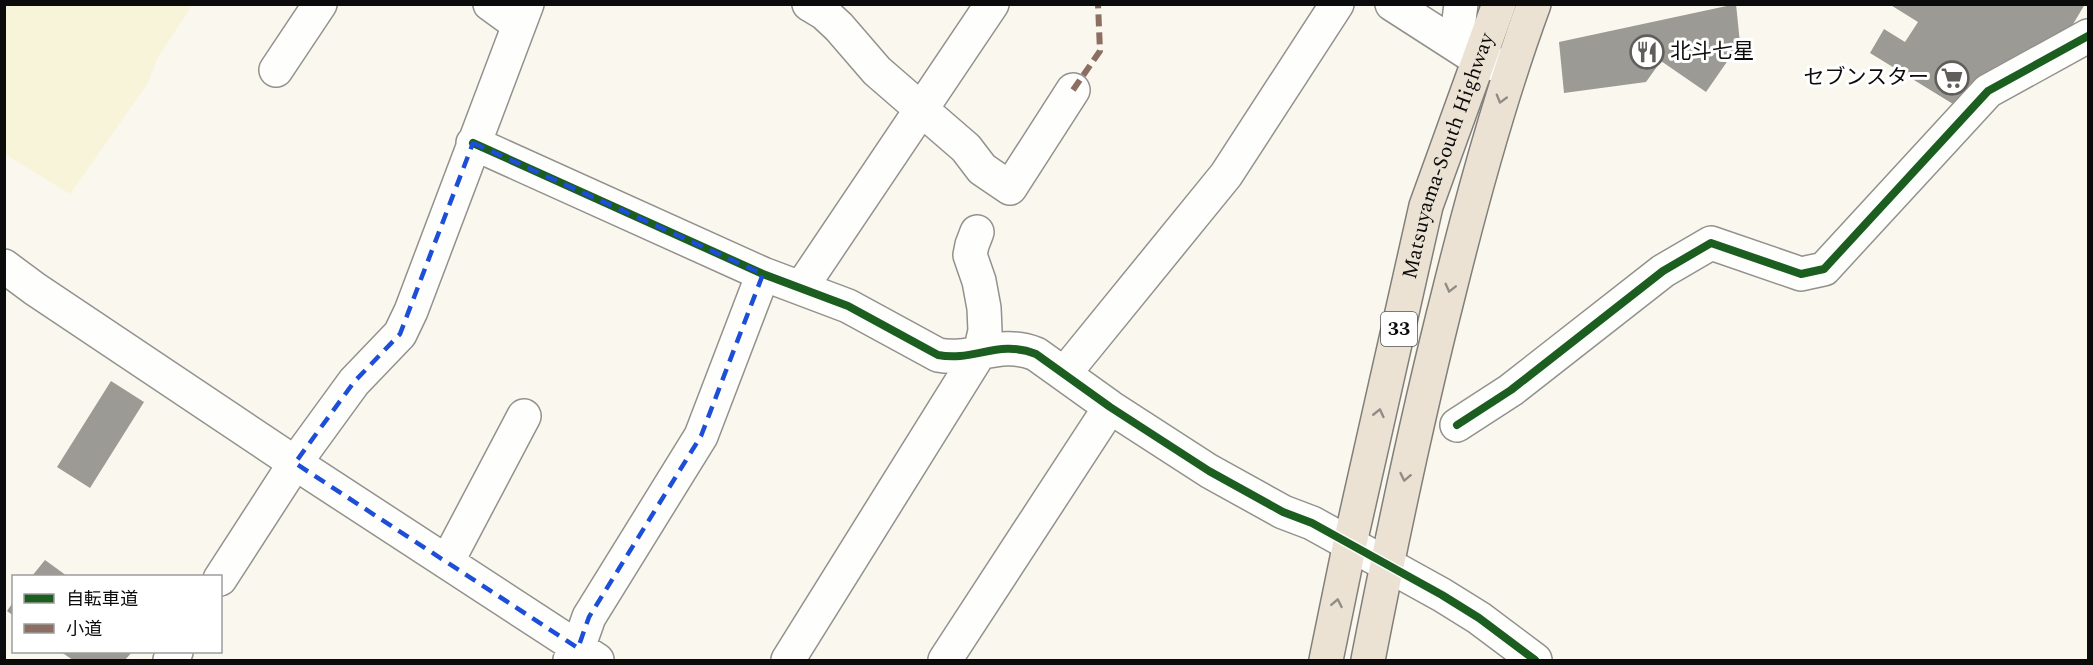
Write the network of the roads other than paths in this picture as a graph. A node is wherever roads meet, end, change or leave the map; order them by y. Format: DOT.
graph roads {
  1 [pos="320,4"];
  2 [pos="490,4"];
  3 [pos="809,4"];
  4 [pos="992,4"];
  5 [pos="1337,4"];
  6 [pos="1392,4"];
  7 [pos="1461,4"];
  8 [pos="1499,4"];
  9 [pos="1534,4"];
  10 [pos="523,15"];
  11 [pos="2088,36"];
  12 [pos="1467,52"];
  13 [pos="1510,69"];
  14 [pos="276,70"];
  15 [pos="1073,90"];
  16 [pos="922,109"];
  17 [pos="473,143"];
  18 [pos="977,232"];
  19 [pos="4,266"];
  20 [pos="763,274"];
  21 [pos="801,288"];
  22 [pos="980,352"];
  23 [pos="1064,375"];
  24 [pos="1110,407"];
  25 [pos="524,416"];
  26 [pos="1456,425"];
  27 [pos="295,464"];
  28 [pos="1350,543"];
  29 [pos="447,562"];
  30 [pos="1387,564"];
  31 [pos="222,576"];
  32 [pos="582,656"];
  33 [pos="788,660"];
  34 [pos="945,660"];
  35 [pos="1326,660"];
  36 [pos="1368,660"];
  37 [pos="1535,660"];
  1 -- 14 [label="street"];
  2 -- 10 [label="street"];
  3 -- 16 [label="street"];
  4 -- 16 [label="street"];
  5 -- 23 [label="street"];
  6 -- 12 [label="street"];
  7 -- 12 [label="street"];
  8 -- 12 [label="highway, Matsuyama-South Highway / 33"];
  9 -- 13 [label="highway, Matsuyama-South Highway / 33"];
  10 -- 17 [label="street"];
  11 -- 26 [label="street"];
  12 -- 13 [label="street"];
  28 -- 12 [label="highway, Matsuyama-South Highway / 33, one-way"];
  13 -- 30 [label="highway, Matsuyama-South Highway / 33, one-way"];
  15 -- 16 [label="street"];
  16 -- 21 [label="street"];
  17 -- 20 [label="street"];
  17 -- 27 [label="street"];
  18 -- 22 [label="street"];
  19 -- 27 [label="street"];
  20 -- 21 [label="street"];
  20 -- 32 [label="street"];
  21 -- 22 [label="street"];
  22 -- 23 [label="street"];
  22 -- 33 [label="street"];
  23 -- 24 [label="street"];
  24 -- 28 [label="street"];
  24 -- 34 [label="street"];
  25 -- 29 [label="street"];
  27 -- 29 [label="street"];
  27 -- 31 [label="street"];
  28 -- 30 [label="street"];
  35 -- 28 [label="highway, Matsuyama-South Highway / 33, one-way"];
  29 -- 32 [label="street"];
  30 -- 36 [label="highway, Matsuyama-South Highway / 33"];
  30 -- 37 [label="street"];
}
